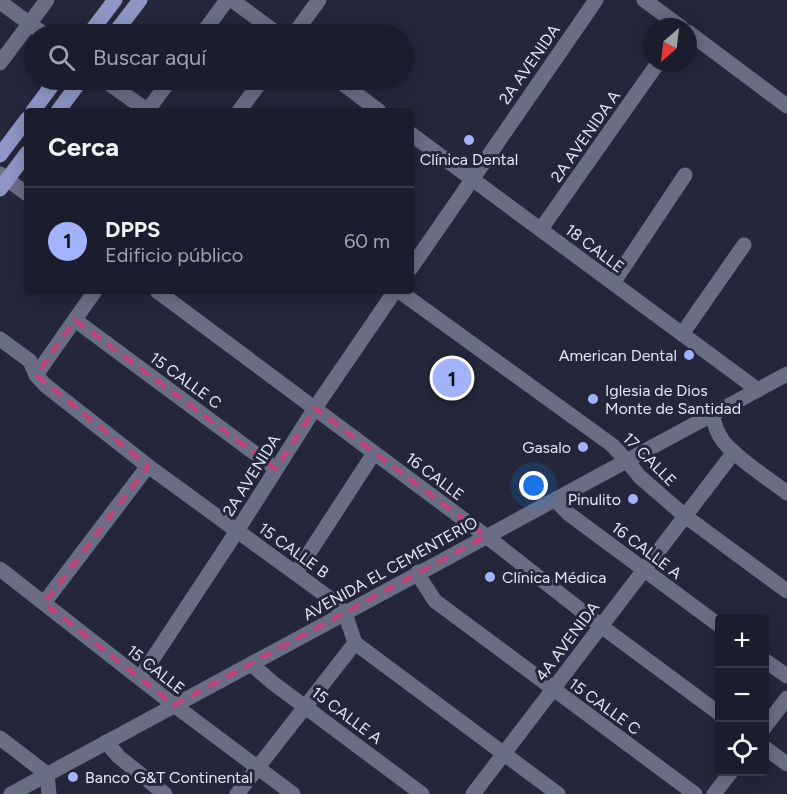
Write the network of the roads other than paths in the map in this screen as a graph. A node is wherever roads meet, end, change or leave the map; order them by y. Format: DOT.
graph roads {
  1 [pos="47,0"];
  2 [pos="115,0"];
  3 [pos="140,0"];
  4 [pos="227,0"];
  5 [pos="232,0"];
  6 [pos="319,0"];
  7 [pos="596,0"];
  8 [pos="644,0"];
  9 [pos="0,2"];
  10 [pos="669,18"];
  11 [pos="29,24"];
  12 [pos="97,24"];
  13 [pos="122,24"];
  14 [pos="209,24"];
  15 [pos="264,24"];
  16 [pos="301,24"];
  17 [pos="24,31"];
  18 [pos="697,39"];
  19 [pos="0,63"];
  20 [pos="652,72"];
  21 [pos="49,90"];
  22 [pos="74,90"];
  23 [pos="118,90"];
  24 [pos="163,90"];
  25 [pos="255,90"];
  26 [pos="351,90"];
  27 [pos="787,106"];
  28 [pos="35,108"];
  29 [pos="60,108"];
  30 [pos="144,108"];
  31 [pos="150,108"];
  32 [pos="241,108"];
  33 [pos="375,108"];
  34 [pos="24,123"];
  35 [pos="414,136"];
  36 [pos="0,155"];
  37 [pos="24,156"];
  38 [pos="685,175"];
  39 [pos="472,180"];
  40 [pos="2,181"];
  41 [pos="24,192"];
  42 [pos="541,229"];
  43 [pos="744,245"];
  44 [pos="414,264"];
  45 [pos="613,283"];
  46 [pos="93,294"];
  47 [pos="161,294"];
  48 [pos="395,294"];
  49 [pos="401,294"];
  50 [pos="75,320"];
  51 [pos="682,334"];
  52 [pos="0,339"];
  53 [pos="787,374"];
  54 [pos="36,375"];
  55 [pos="758,390"];
  56 [pos="315,408"];
  57 [pos="712,414"];
  58 [pos="734,452"];
  59 [pos="374,453"];
  60 [pos="627,461"];
  61 [pos="148,466"];
  62 [pos="276,469"];
  63 [pos="787,493"];
  64 [pos="555,500"];
  65 [pos="685,516"];
  66 [pos="237,531"];
  67 [pos="486,536"];
  68 [pos="0,569"];
  69 [pos="644,570"];
  70 [pos="296,573"];
  71 [pos="418,573"];
  72 [pos="787,591"];
  73 [pos="44,603"];
  74 [pos="345,613"];
  75 [pos="715,622"];
  76 [pos="601,626"];
  77 [pos="355,643"];
  78 [pos="769,663"];
  79 [pos="251,664"];
  80 [pos="787,676"];
  81 [pos="140,678"];
  82 [pos="553,689"];
  83 [pos="787,698"];
  84 [pos="174,705"];
  85 [pos="305,707"];
  86 [pos="715,710"];
  87 [pos="769,723"];
  88 [pos="0,738"];
  89 [pos="106,742"];
  90 [pos="769,750"];
  91 [pos="504,754"];
  92 [pos="787,764"];
  93 [pos="258,768"];
  94 [pos="47,774"];
  95 [pos="727,776"];
  96 [pos="11,794"];
  97 [pos="49,794"];
  98 [pos="165,794"];
  99 [pos="237,794"];
  100 [pos="293,794"];
  101 [pos="422,794"];
  102 [pos="473,794"];
  103 [pos="558,794"];
  104 [pos="695,794"];
  105 [pos="714,794"];
  1 -- 11 [label="street"];
  2 -- 12 [label="main road"];
  3 -- 13 [label="main road"];
  4 -- 14 [label="street"];
  5 -- 15 [label="street"];
  6 -- 16 [label="street"];
  7 -- 39 [label="street, 2A AVENIDA"];
  8 -- 10 [label="street"];
  9 -- 11 [label="street"];
  17 -- 19 [label="street"];
  18 -- 27 [label="street"];
  20 -- 42 [label="street, 2A AVENIDA A"];
  21 -- 28 [label="main road"];
  22 -- 29 [label="main road"];
  23 -- 30 [label="street"];
  24 -- 31 [label="street"];
  25 -- 32 [label="street"];
  26 -- 33 [label="street"];
  34 -- 36 [label="main road"];
  35 -- 39 [label="street, 18 CALLE"];
  37 -- 40 [label="main road"];
  38 -- 45 [label="street"];
  39 -- 42 [label="street, 18 CALLE"];
  39 -- 44 [label="street, 2A AVENIDA"];
  40 -- 41 [label="street"];
  42 -- 45 [label="street, 18 CALLE"];
  43 -- 51 [label="street"];
  45 -- 51 [label="street, 18 CALLE"];
  46 -- 50 [label="street"];
  47 -- 56 [label="street, 16 CALLE"];
  48 -- 56 [label="street, 2A AVENIDA"];
  49 -- 60 [label="street, 17 CALLE"];
  50 -- 54 [label="street"];
  50 -- 62 [label="street, 15 CALLE C"];
  51 -- 55 [label="street, 18 CALLE"];
  52 -- 54 [label="street, 15 CALLE B"];
  53 -- 55 [label="street, AVENIDA EL CEMENTERIO"];
  54 -- 61 [label="street, 15 CALLE B"];
  55 -- 57 [label="street, AVENIDA EL CEMENTERIO"];
  56 -- 59 [label="street, 16 CALLE"];
  56 -- 62 [label="street, 2A AVENIDA"];
  57 -- 58 [label="street"];
  57 -- 60 [label="street, AVENIDA EL CEMENTERIO"];
  58 -- 63 [label="street"];
  58 -- 65 [label="street, 4A AVENIDA"];
  59 -- 67 [label="street, 16 CALLE"];
  59 -- 70 [label="street"];
  60 -- 64 [label="street, AVENIDA EL CEMENTERIO"];
  60 -- 65 [label="street, 17 CALLE"];
  61 -- 66 [label="street, 15 CALLE B"];
  61 -- 73 [label="street"];
  62 -- 66 [label="street, 2A AVENIDA"];
  64 -- 67 [label="street, AVENIDA EL CEMENTERIO"];
  64 -- 69 [label="street, 16 CALLE A"];
  65 -- 69 [label="street, 4A AVENIDA"];
  65 -- 72 [label="street, 17 CALLE"];
  66 -- 70 [label="street, 15 CALLE B"];
  66 -- 81 [label="street, 2A AVENIDA"];
  67 -- 71 [label="street, AVENIDA EL CEMENTERIO"];
  67 -- 76 [label="street, 16 CALLE"];
  68 -- 73 [label="street, 15 CALLE"];
  69 -- 75 [label="street, 16 CALLE A"];
  69 -- 76 [label="street, 4A AVENIDA"];
  70 -- 74 [label="street, 15 CALLE B"];
  71 -- 74 [label="street, AVENIDA EL CEMENTERIO"];
  71 -- 82 [label="street, 15 CALLE C"];
  73 -- 81 [label="street, 15 CALLE"];
  74 -- 77 [label="street, 15 CALLE B"];
  74 -- 79 [label="street, AVENIDA EL CEMENTERIO"];
  76 -- 82 [label="street, 4A AVENIDA"];
  76 -- 86 [label="street, 16 CALLE"];
  77 -- 85 [label="street"];
  77 -- 91 [label="street"];
  78 -- 80 [label="street"];
  79 -- 84 [label="street, AVENIDA EL CEMENTERIO"];
  79 -- 85 [label="street, 15 CALLE A"];
  81 -- 84 [label="street, 15 CALLE"];
  82 -- 91 [label="street, 4A AVENIDA"];
  82 -- 104 [label="street, 15 CALLE C"];
  83 -- 87 [label="street"];
  84 -- 89 [label="street, AVENIDA EL CEMENTERIO"];
  84 -- 93 [label="street, 15 CALLE"];
  85 -- 93 [label="street"];
  85 -- 101 [label="street, 15 CALLE A"];
  88 -- 94 [label="street"];
  89 -- 94 [label="street, AVENIDA EL CEMENTERIO"];
  89 -- 98 [label="street"];
  90 -- 92 [label="street"];
  91 -- 102 [label="street, 4A AVENIDA"];
  91 -- 103 [label="street"];
  93 -- 99 [label="street"];
  93 -- 100 [label="street, 15 CALLE"];
  94 -- 96 [label="street, AVENIDA EL CEMENTERIO"];
  94 -- 97 [label="street"];
  95 -- 105 [label="street"];
}
